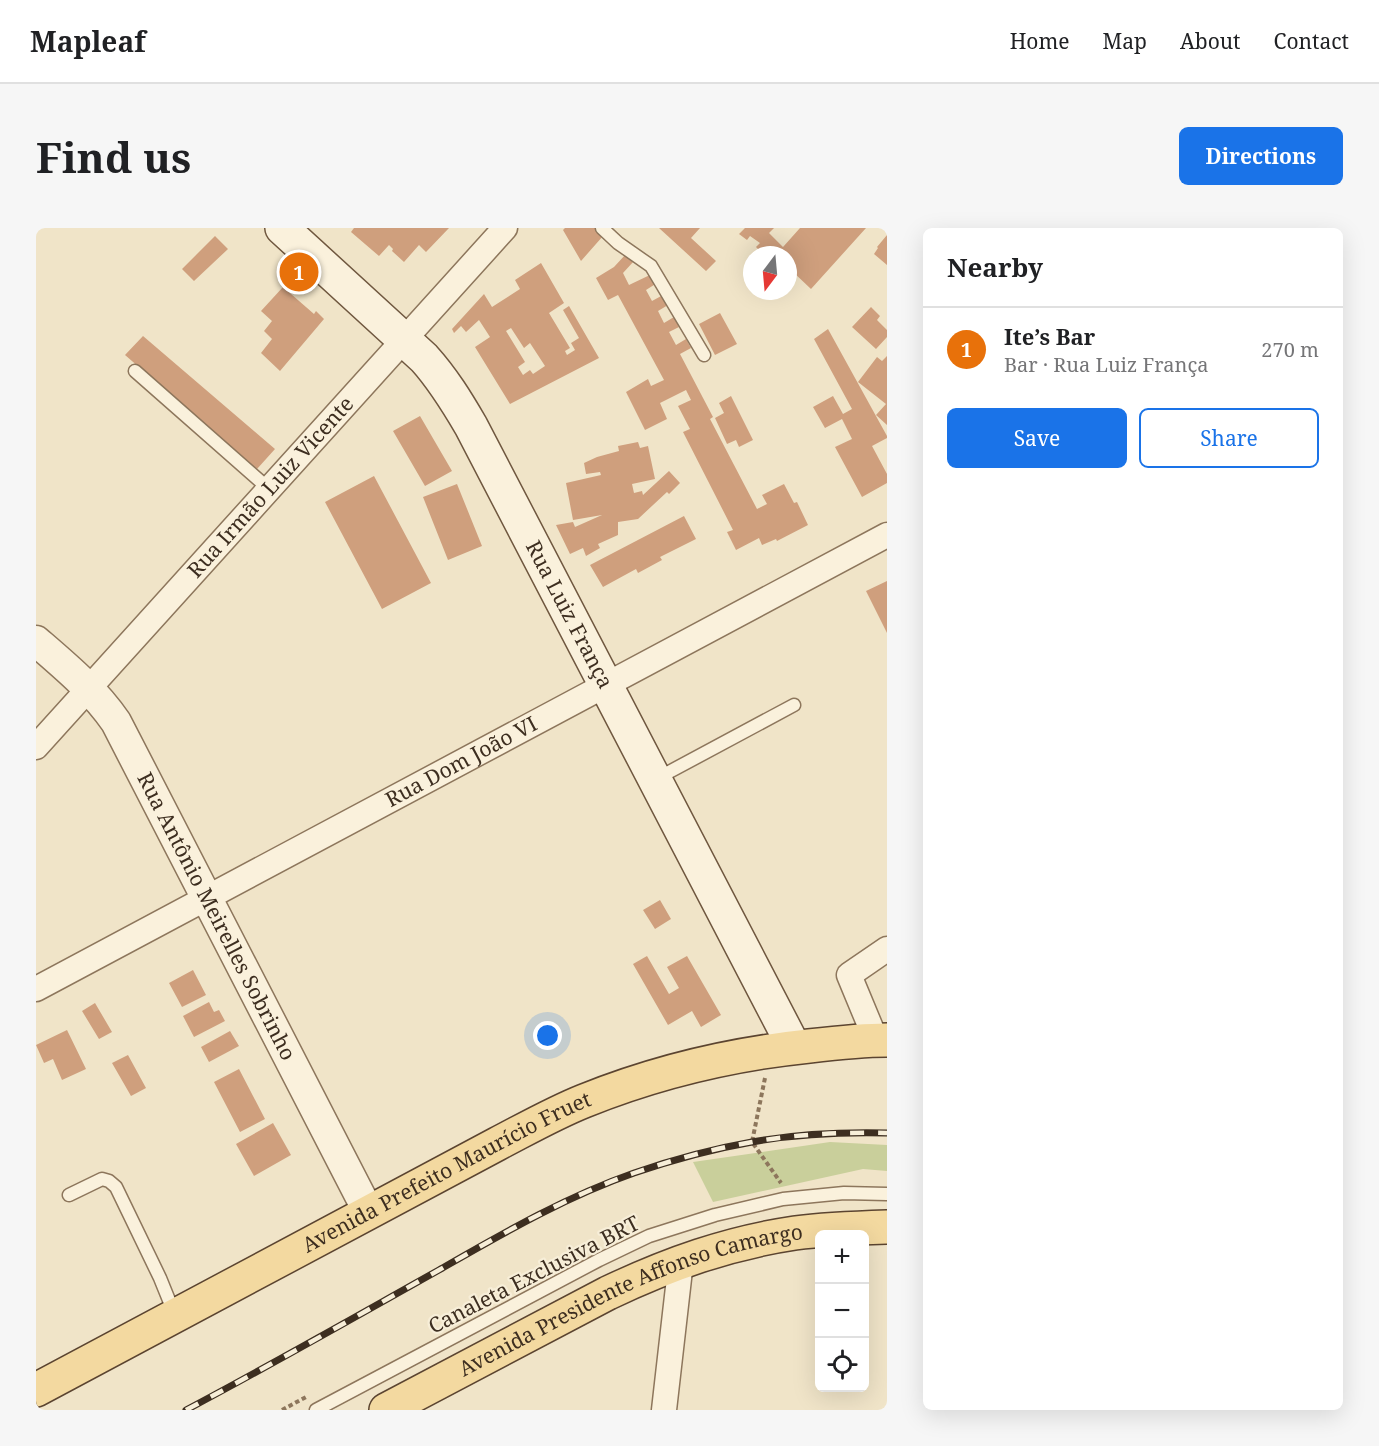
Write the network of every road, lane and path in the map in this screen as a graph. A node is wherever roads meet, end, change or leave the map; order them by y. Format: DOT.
graph roads {
  1 [pos="282,228"];
  2 [pos="505,228"];
  3 [pos="602,228"];
  4 [pos="405,339"];
  5 [pos="704,355"];
  6 [pos="135,371"];
  7 [pos="269,489"];
  8 [pos="887,535"];
  9 [pos="36,641"];
  10 [pos="606,685"];
  11 [pos="89,688"];
  12 [pos="794,705"];
  13 [pos="36,747"];
  14 [pos="655,780"];
  15 [pos="207,898"];
  16 [pos="887,949"];
  17 [pos="36,989"];
  18 [pos="881,1040"];
  19 [pos="779,1049"];
  20 [pos="783,1187"];
  21 [pos="887,1194"];
  22 [pos="69,1195"];
  23 [pos="369,1213"];
  24 [pos="887,1227"];
  25 [pos="681,1261"];
  26 [pos="176,1316"];
  27 [pos="36,1390"];
  28 [pos="316,1410"];
  29 [pos="386,1410"];
  30 [pos="664,1410"];
  1 -- 4 [label="main road, Rua Luiz França"];
  2 -- 4 [label="street, Rua Irmão Luiz Vicente"];
  3 -- 5 [label="lane"];
  4 -- 7 [label="street, Rua Irmão Luiz Vicente"];
  4 -- 10 [label="main road, Rua Luiz França"];
  6 -- 7 [label="lane"];
  7 -- 11 [label="street, Rua Irmão Luiz Vicente"];
  8 -- 10 [label="street, Rua Dom João VI"];
  9 -- 11 [label="street, Rua Antônio Meirelles Sobrinho"];
  10 -- 14 [label="main road, Rua Luiz França"];
  10 -- 15 [label="street, Rua Dom João VI"];
  11 -- 13 [label="street, Rua Irmão Luiz Vicente"];
  11 -- 15 [label="street, Rua Antônio Meirelles Sobrinho"];
  12 -- 14 [label="lane"];
  14 -- 19 [label="main road, Rua Luiz França"];
  15 -- 17 [label="street, Rua Dom João VI"];
  15 -- 23 [label="street, Rua Antônio Meirelles Sobrinho"];
  16 -- 18 [label="street"];
  18 -- 19 [label="main road, Avenida Prefeito Maurício Fruet"];
  19 -- 20 [label="path"];
  19 -- 23 [label="main road, Avenida Prefeito Maurício Fruet"];
  21 -- 28 [label="lane, Canaleta Exclusiva BRT"];
  22 -- 26 [label="lane"];
  23 -- 26 [label="main road, Avenida Prefeito Maurício Fruet"];
  24 -- 25 [label="main road, Avenida Presidente Affonso Camargo"];
  25 -- 29 [label="main road, Avenida Presidente Affonso Camargo"];
  25 -- 30 [label="street"];
  26 -- 27 [label="main road, Avenida Prefeito Maurício Fruet"];
}
